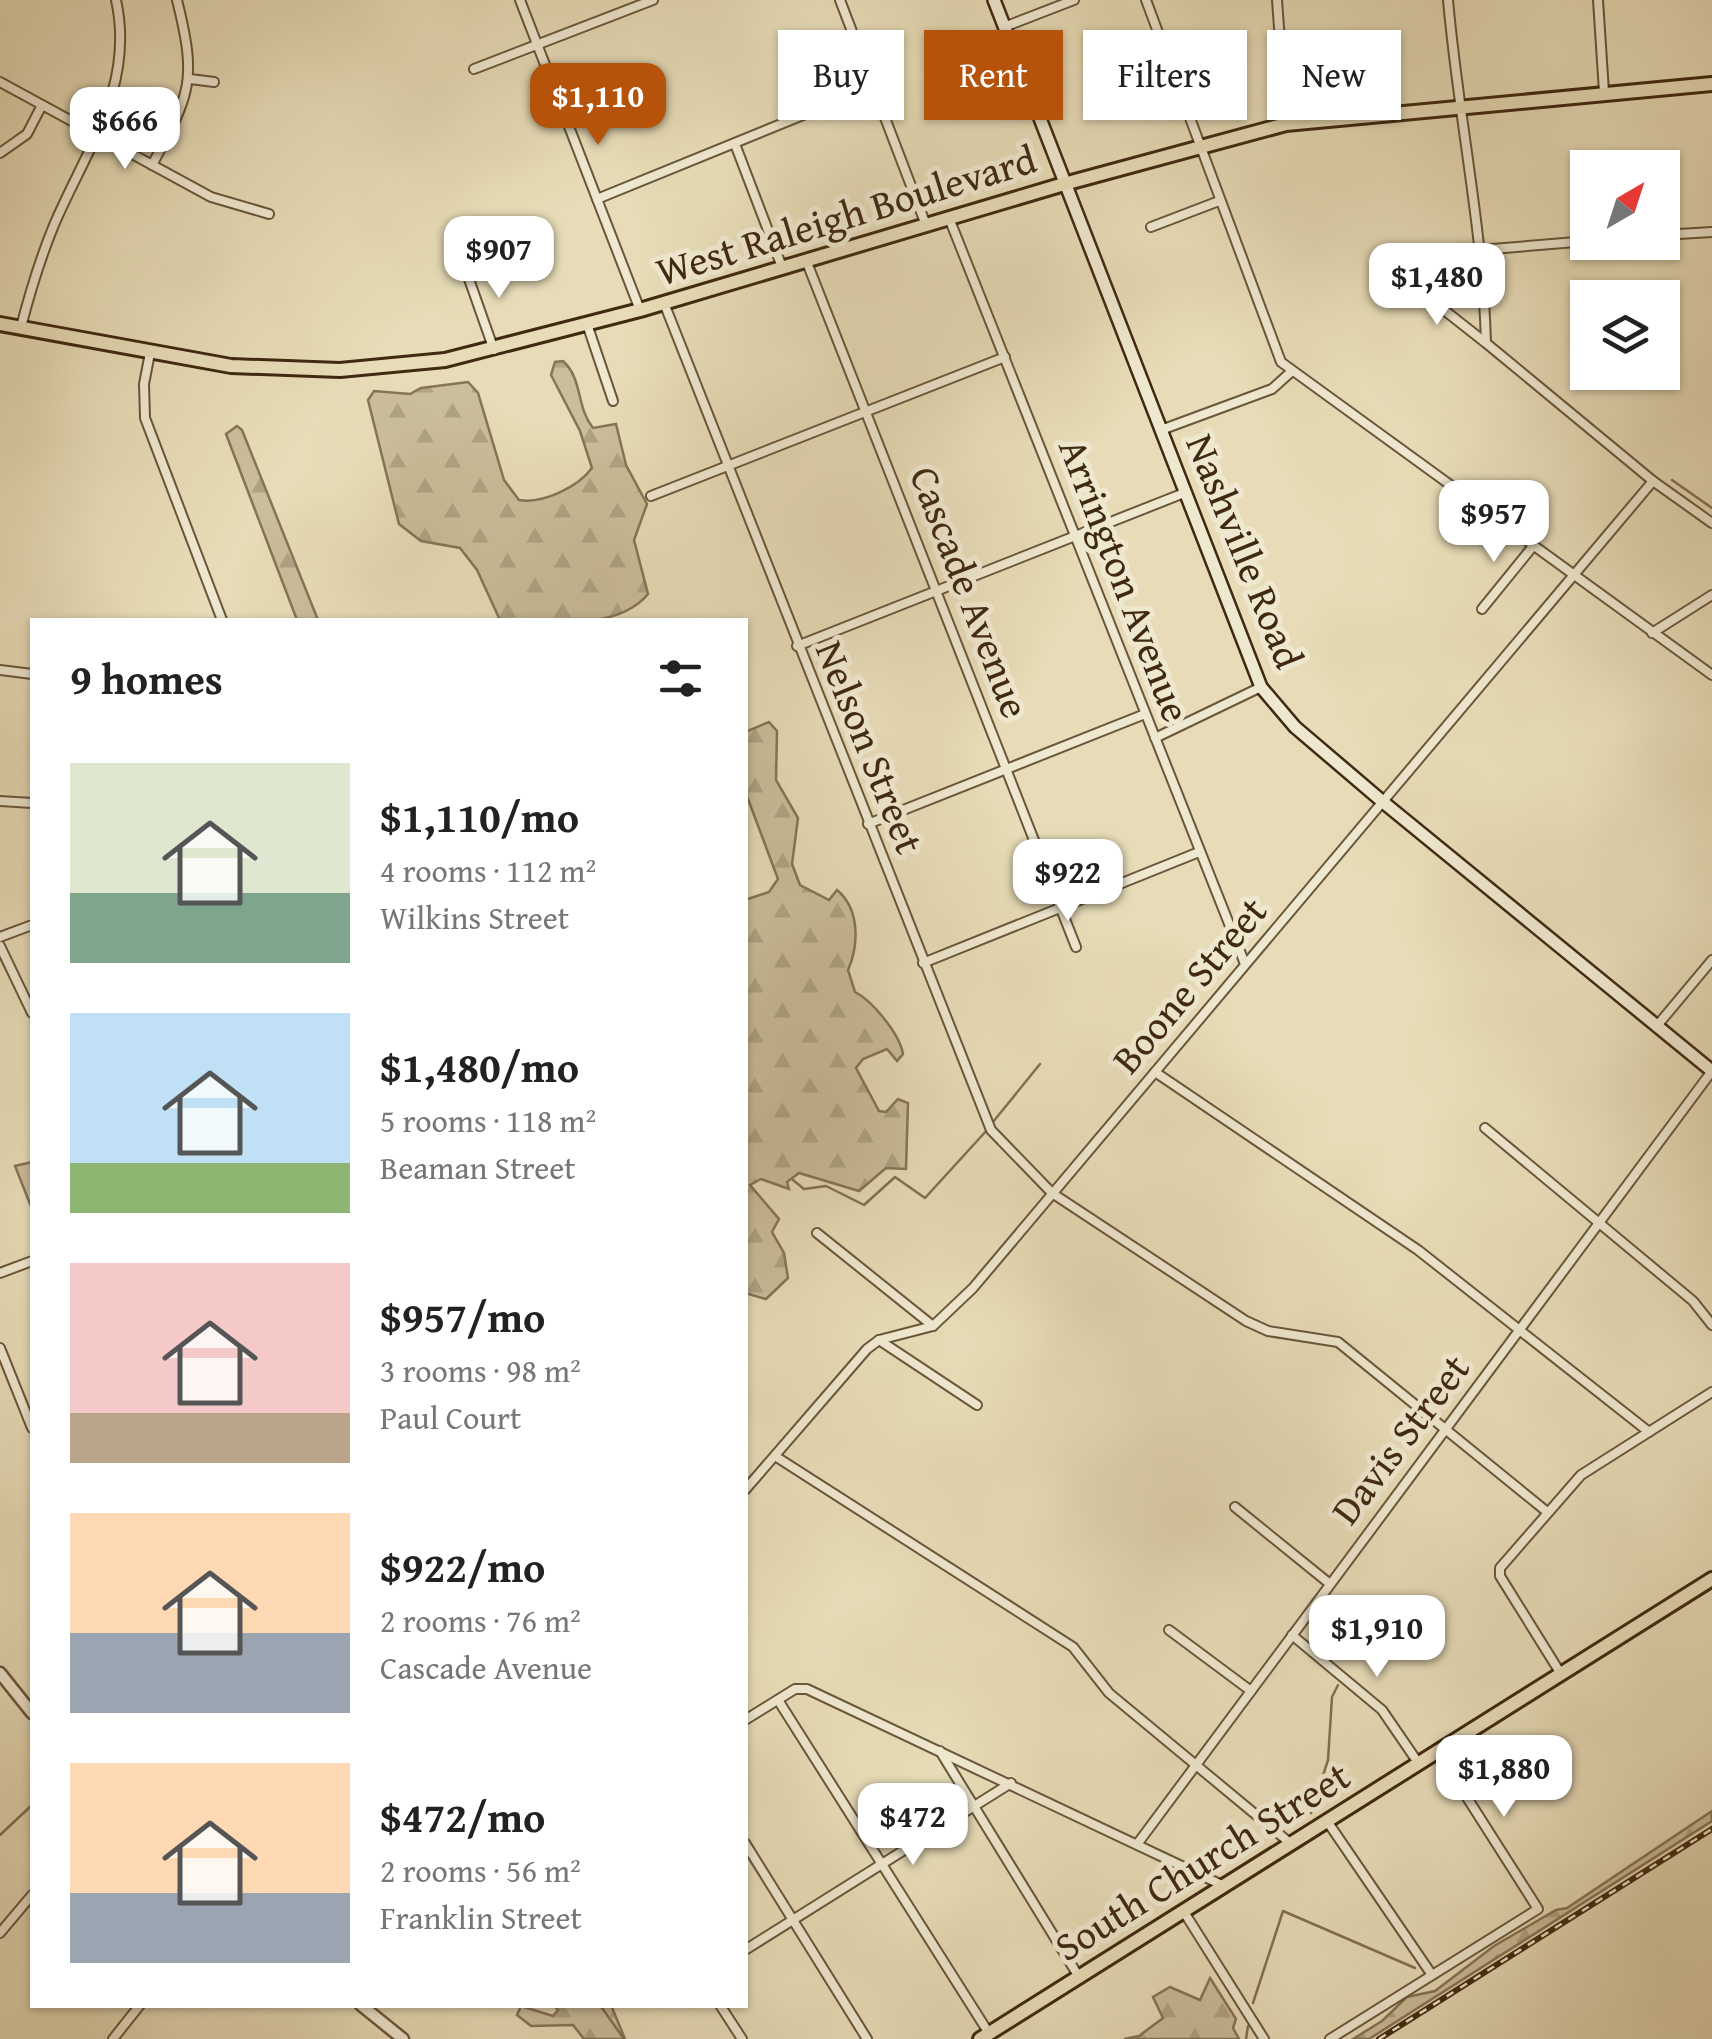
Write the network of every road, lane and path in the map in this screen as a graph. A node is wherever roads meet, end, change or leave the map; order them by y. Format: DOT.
graph roads {
  1 [pos="116,0"];
  2 [pos="177,0"];
  3 [pos="520,0"];
  4 [pos="652,0"];
  5 [pos="840,0"];
  6 [pos="994,0"];
  7 [pos="1074,0"];
  8 [pos="1146,0"];
  9 [pos="1277,0"];
  10 [pos="1448,0"];
  11 [pos="1598,0"];
  12 [pos="1004,26"];
  13 [pos="851,30"];
  14 [pos="538,46"];
  15 [pos="474,69"];
  16 [pos="190,79"];
  17 [pos="0,82"];
  18 [pos="214,82"];
  19 [pos="1712,84"];
  20 [pos="1604,92"];
  21 [pos="42,105"];
  22 [pos="1457,106"];
  23 [pos="793,120"];
  24 [pos="885,120"];
  25 [pos="1286,124"];
  26 [pos="98,136"];
  27 [pos="735,144"];
  28 [pos="1200,148"];
  29 [pos="0,153"];
  30 [pos="152,166"];
  31 [pos="1064,184"];
  32 [pos="597,199"];
  33 [pos="1219,201"];
  34 [pos="269,214"];
  35 [pos="950,218"];
  36 [pos="926,225"];
  37 [pos="1151,226"];
  38 [pos="1712,232"];
  39 [pos="1680,235"];
  40 [pos="1570,242"];
  41 [pos="1480,250"];
  42 [pos="806,260"];
  43 [pos="464,265"];
  44 [pos="782,267"];
  45 [pos="1411,284"];
  46 [pos="664,303"];
  47 [pos="640,310"];
  48 [pos="0,324"];
  49 [pos="588,324"];
  50 [pos="20,328"];
  51 [pos="1486,343"];
  52 [pos="494,350"];
  53 [pos="150,353"];
  54 [pos="1005,357"];
  55 [pos="1292,371"];
  56 [pos="613,401"];
  57 [pos="868,411"];
  58 [pos="1160,430"];
  59 [pos="728,466"];
  60 [pos="1653,481"];
  61 [pos="1184,493"];
  62 [pos="651,496"];
  63 [pos="1712,523"];
  64 [pos="1075,536"];
  65 [pos="1534,545"];
  66 [pos="1575,574"];
  67 [pos="936,591"];
  68 [pos="1712,595"];
  69 [pos="1482,609"];
  70 [pos="221,618"];
  71 [pos="1652,633"];
  72 [pos="797,646"];
  73 [pos="0,670"];
  74 [pos="30,674"];
  75 [pos="1712,675"];
  76 [pos="1261,687"];
  77 [pos="1145,714"];
  78 [pos="1154,738"];
  79 [pos="1007,769"];
  80 [pos="0,801"];
  81 [pos="1383,802"];
  82 [pos="30,803"];
  83 [pos="868,824"];
  84 [pos="1199,852"];
  85 [pos="1060,908"];
  86 [pos="30,927"];
  87 [pos="0,936"];
  88 [pos="0,946"];
  89 [pos="1076,947"];
  90 [pos="1712,960"];
  91 [pos="923,962"];
  92 [pos="1245,964"];
  93 [pos="30,1010"];
  94 [pos="1656,1027"];
  95 [pos="1712,1071"];
  96 [pos="1155,1072"];
  97 [pos="1485,1128"];
  98 [pos="1052,1193"];
  99 [pos="1600,1222"];
  100 [pos="817,1233"];
  101 [pos="30,1262"];
  102 [pos="0,1273"];
  103 [pos="1712,1325"];
  104 [pos="933,1326"];
  105 [pos="1520,1328"];
  106 [pos="878,1340"];
  107 [pos="0,1348"];
  108 [pos="1712,1392"];
  109 [pos="977,1405"];
  110 [pos="30,1423"];
  111 [pos="1445,1428"];
  112 [pos="1648,1432"];
  113 [pos="775,1456"];
  114 [pos="748,1487"];
  115 [pos="1235,1506"];
  116 [pos="1546,1512"];
  117 [pos="1712,1579"];
  118 [pos="1330,1584"];
  119 [pos="1168,1630"];
  120 [pos="1292,1635"];
  121 [pos="0,1673"];
  122 [pos="1561,1674"];
  123 [pos="1250,1691"];
  124 [pos="778,1700"];
  125 [pos="30,1710"];
  126 [pos="748,1718"];
  127 [pos="940,1750"];
  128 [pos="1438,1752"];
  129 [pos="1197,1764"];
  130 [pos="1419,1764"];
  131 [pos="1011,1783"];
  132 [pos="974,1808"];
  133 [pos="1327,1821"];
  134 [pos="1138,1843"];
  135 [pos="1290,1843"];
  136 [pos="748,1849"];
  137 [pos="884,1864"];
  138 [pos="1224,1886"];
  139 [pos="30,1897"];
  140 [pos="1184,1912"];
  141 [pos="793,1921"];
  142 [pos="0,1934"];
  143 [pos="748,1948"];
  144 [pos="1432,1975"];
  145 [pos="1080,1976"];
  146 [pos="138,2008"];
  147 [pos="365,2008"];
  148 [pos="722,2008"];
  149 [pos="987,2037"];
  150 [pos="113,2039"];
  151 [pos="403,2039"];
  152 [pos="742,2039"];
  153 [pos="867,2039"];
  154 [pos="1264,2039"];
  155 [pos="1330,2039"];
  1 -- 26 [label="street"];
  2 -- 16 [label="street"];
  3 -- 14 [label="street"];
  4 -- 14 [label="street"];
  5 -- 13 [label="street"];
  6 -- 12 [label="main road, Nashville Road"];
  7 -- 12 [label="street"];
  8 -- 28 [label="street"];
  9 -- 25 [label="street"];
  10 -- 22 [label="street"];
  11 -- 20 [label="street"];
  12 -- 31 [label="main road, Nashville Road"];
  14 -- 15 [label="street"];
  14 -- 32 [label="street"];
  16 -- 18 [label="street"];
  16 -- 30 [label="street"];
  17 -- 21 [label="street"];
  19 -- 20 [label="main road, West Raleigh Boulevard"];
  20 -- 22 [label="main road, West Raleigh Boulevard"];
  21 -- 26 [label="street"];
  21 -- 29 [label="street"];
  22 -- 25 [label="main road, West Raleigh Boulevard"];
  22 -- 41 [label="street"];
  23 -- 27 [label="street"];
  24 -- 36 [label="street"];
  25 -- 28 [label="main road, West Raleigh Boulevard"];
  26 -- 30 [label="street"];
  26 -- 50 [label="street"];
  27 -- 32 [label="street"];
  27 -- 44 [label="street"];
  28 -- 31 [label="main road, West Raleigh Boulevard"];
  28 -- 33 [label="street"];
  30 -- 34 [label="street"];
  31 -- 35 [label="main road, West Raleigh Boulevard"];
  31 -- 58 [label="main road, Nashville Road"];
  32 -- 47 [label="street"];
  33 -- 37 [label="street"];
  33 -- 55 [label="street"];
  35 -- 36 [label="main road, West Raleigh Boulevard"];
  35 -- 54 [label="street, Arrington Avenue"];
  36 -- 42 [label="main road, West Raleigh Boulevard"];
  38 -- 39 [label="street"];
  40 -- 41 [label="street"];
  41 -- 51 [label="street"];
  42 -- 44 [label="main road, West Raleigh Boulevard"];
  42 -- 57 [label="street, Cascade Avenue"];
  43 -- 52 [label="street"];
  44 -- 46 [label="main road, West Raleigh Boulevard"];
  45 -- 51 [label="street"];
  46 -- 47 [label="main road, West Raleigh Boulevard"];
  46 -- 59 [label="street, Nelson Street"];
  47 -- 49 [label="main road, West Raleigh Boulevard"];
  48 -- 50 [label="main road, West Raleigh Boulevard"];
  49 -- 52 [label="main road, West Raleigh Boulevard"];
  49 -- 56 [label="street"];
  50 -- 53 [label="main road, West Raleigh Boulevard"];
  51 -- 60 [label="street"];
  52 -- 53 [label="main road, West Raleigh Boulevard"];
  53 -- 70 [label="street"];
  54 -- 57 [label="street"];
  54 -- 64 [label="street, Arrington Avenue"];
  55 -- 58 [label="street"];
  55 -- 65 [label="street"];
  57 -- 59 [label="street"];
  57 -- 67 [label="street, Cascade Avenue"];
  58 -- 61 [label="main road, Nashville Road"];
  59 -- 62 [label="street"];
  59 -- 72 [label="street, Nelson Street"];
  60 -- 63 [label="street"];
  60 -- 66 [label="street, Boone Street"];
  61 -- 64 [label="street"];
  61 -- 76 [label="main road, Nashville Road"];
  64 -- 67 [label="street"];
  64 -- 77 [label="street, Arrington Avenue"];
  65 -- 66 [label="street"];
  65 -- 69 [label="street"];
  66 -- 71 [label="street"];
  66 -- 81 [label="street, Boone Street"];
  67 -- 72 [label="street"];
  67 -- 79 [label="street, Cascade Avenue"];
  68 -- 71 [label="street"];
  71 -- 75 [label="street"];
  72 -- 83 [label="street, Nelson Street"];
  73 -- 74 [label="street"];
  76 -- 78 [label="street"];
  76 -- 81 [label="main road, Nashville Road"];
  77 -- 78 [label="street, Arrington Avenue"];
  77 -- 79 [label="street"];
  78 -- 84 [label="street, Arrington Avenue"];
  79 -- 83 [label="street"];
  79 -- 85 [label="street, Cascade Avenue"];
  80 -- 82 [label="street"];
  81 -- 92 [label="street, Boone Street"];
  81 -- 94 [label="main road, Nashville Road"];
  83 -- 91 [label="street, Nelson Street"];
  84 -- 85 [label="street"];
  84 -- 92 [label="street, Arrington Avenue"];
  85 -- 89 [label="street, Cascade Avenue"];
  85 -- 91 [label="street"];
  86 -- 87 [label="street"];
  88 -- 93 [label="street"];
  90 -- 94 [label="street"];
  91 -- 98 [label="street, Nelson Street"];
  92 -- 96 [label="street, Boone Street"];
  94 -- 95 [label="main road, Nashville Road"];
  95 -- 99 [label="street, Davis Street"];
  96 -- 98 [label="street, Boone Street"];
  96 -- 105 [label="street"];
  97 -- 99 [label="street"];
  98 -- 104 [label="street, Boone Street"];
  98 -- 111 [label="street, Nelson Street"];
  99 -- 103 [label="street"];
  99 -- 105 [label="street, Davis Street"];
  100 -- 104 [label="street"];
  101 -- 102 [label="street"];
  104 -- 106 [label="street, Boone Street"];
  105 -- 111 [label="street, Davis Street"];
  105 -- 112 [label="street"];
  106 -- 109 [label="street"];
  106 -- 113 [label="street"];
  107 -- 110 [label="street"];
  108 -- 112 [label="street"];
  111 -- 116 [label="street, Nelson Street"];
  111 -- 118 [label="street, Davis Street"];
  112 -- 116 [label="street"];
  113 -- 114 [label="street"];
  113 -- 129 [label="street"];
  115 -- 118 [label="street"];
  116 -- 122 [label="street"];
  117 -- 122 [label="main road, South Church Street"];
  118 -- 120 [label="street, Davis Street"];
  119 -- 123 [label="street"];
  120 -- 123 [label="street, Davis Street"];
  120 -- 130 [label="street"];
  121 -- 125 [label="street"];
  122 -- 128 [label="main road, South Church Street"];
  123 -- 129 [label="street, Davis Street"];
  124 -- 126 [label="street"];
  124 -- 127 [label="street"];
  124 -- 137 [label="street"];
  127 -- 131 [label="street"];
  127 -- 132 [label="street"];
  128 -- 130 [label="main road, South Church Street"];
  128 -- 144 [label="street"];
  129 -- 134 [label="street, Davis Street"];
  129 -- 135 [label="street"];
  130 -- 133 [label="main road, South Church Street"];
  131 -- 132 [label="street"];
  131 -- 134 [label="street"];
  132 -- 137 [label="street"];
  132 -- 145 [label="street"];
  133 -- 135 [label="main road, South Church Street"];
  133 -- 144 [label="street"];
  134 -- 138 [label="street"];
  135 -- 138 [label="main road, South Church Street"];
  136 -- 141 [label="street"];
  137 -- 141 [label="street"];
  137 -- 149 [label="street"];
  138 -- 140 [label="main road, South Church Street"];
  139 -- 142 [label="street"];
  140 -- 145 [label="main road, South Church Street"];
  140 -- 154 [label="street"];
  141 -- 143 [label="street"];
  141 -- 153 [label="street"];
  144 -- 155 [label="street"];
  145 -- 149 [label="main road, South Church Street"];
  146 -- 150 [label="street"];
  147 -- 151 [label="street"];
  148 -- 152 [label="street"];
}
